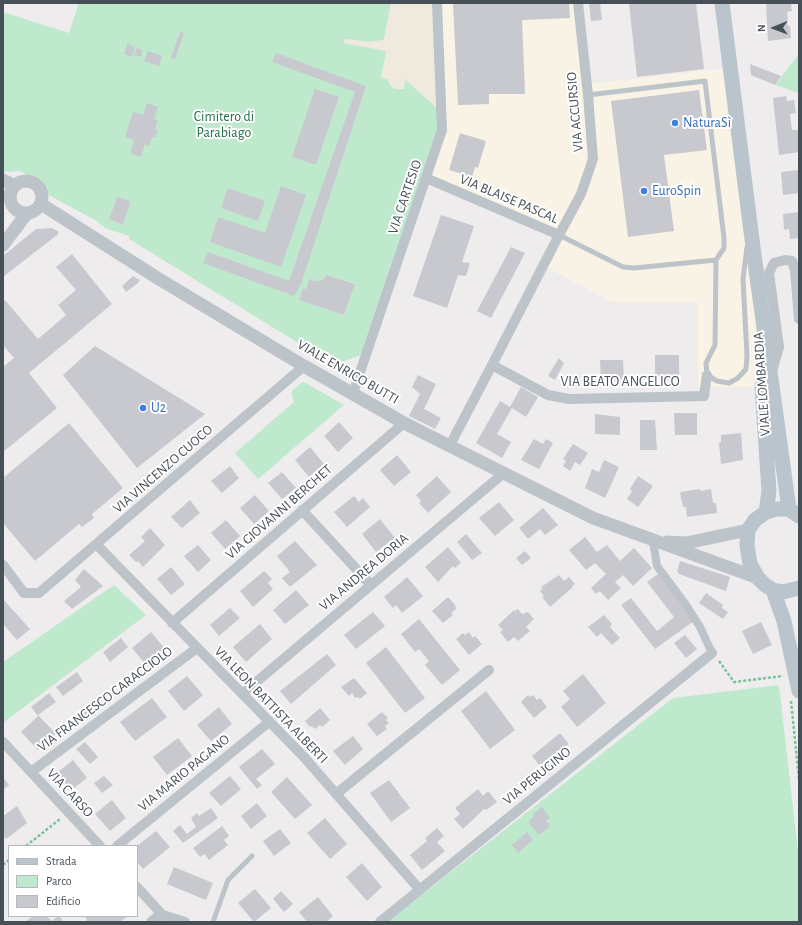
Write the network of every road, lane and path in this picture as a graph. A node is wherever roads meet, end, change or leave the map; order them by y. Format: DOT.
graph roads {
  1 [pos="437,3"];
  2 [pos="578,3"];
  3 [pos="722,3"];
  4 [pos="588,95"];
  5 [pos="426,178"];
  6 [pos="3,180"];
  7 [pos="15,186"];
  8 [pos="41,204"];
  9 [pos="27,214"];
  10 [pos="750,226"];
  11 [pos="559,235"];
  12 [pos="3,244"];
  13 [pos="754,255"];
  14 [pos="716,260"];
  15 [pos="795,260"];
  16 [pos="799,318"];
  17 [pos="492,365"];
  18 [pos="304,366"];
  19 [pos="707,375"];
  20 [pos="770,376"];
  21 [pos="353,393"];
  22 [pos="404,423"];
  23 [pos="450,445"];
  24 [pos="505,472"];
  25 [pos="302,510"];
  26 [pos="766,512"];
  27 [pos="794,512"];
  28 [pos="748,530"];
  29 [pos="653,541"];
  30 [pos="96,545"];
  31 [pos="3,565"];
  32 [pos="758,578"];
  33 [pos="371,585"];
  34 [pos="799,588"];
  35 [pos="772,590"];
  36 [pos="172,623"];
  37 [pos="197,648"];
  38 [pos="712,653"];
  39 [pos="489,670"];
  40 [pos="788,675"];
  41 [pos="242,694"];
  42 [pos="795,695"];
  43 [pos="269,722"];
  44 [pos="3,742"];
  45 [pos="31,772"];
  46 [pos="799,779"];
  47 [pos="336,794"];
  48 [pos="68,812"];
  49 [pos="27,845"];
  50 [pos="99,845"];
  51 [pos="118,845"];
  52 [pos="252,856"];
  53 [pos="138,888"];
  54 [pos="420,890"];
  55 [pos="161,914"];
  56 [pos="151,922"];
  57 [pos="169,922"];
  58 [pos="185,922"];
  59 [pos="213,922"];
  60 [pos="380,922"];
  1 -- 5 [label="street, VIA CARTESIO"];
  2 -- 4 [label="street, VIA ACCURSIO"];
  3 -- 10 [label="main road, VIALE LOMBARDIA"];
  4 -- 11 [label="street, VIA ACCURSIO"];
  4 -- 14 [label="lane"];
  5 -- 11 [label="street, VIA BLAISE PASCAL"];
  5 -- 21 [label="street, VIA CARTESIO"];
  6 -- 7 [label="street"];
  7 -- 8 [label="street"];
  7 -- 9 [label="street"];
  8 -- 9 [label="street"];
  8 -- 18 [label="street, VIALE ENRICO BUTTI"];
  9 -- 12 [label="street"];
  10 -- 13 [label="main road, VIALE LOMBARDIA"];
  10 -- 19 [label="lane"];
  11 -- 14 [label="lane"];
  11 -- 17 [label="street, VIA BLAISE PASCAL"];
  13 -- 20 [label="main road, VIALE LOMBARDIA"];
  13 -- 26 [label="main road, VIALE LOMBARDIA"];
  14 -- 19 [label="lane"];
  15 -- 16 [label="street"];
  15 -- 20 [label="street"];
  17 -- 19 [label="street, VIA BEATO ANGELICO"];
  17 -- 23 [label="street"];
  18 -- 21 [label="street, VIALE ENRICO BUTTI"];
  18 -- 30 [label="street, VIA VINCENZO CUOCO"];
  20 -- 27 [label="main road, VIALE LOMBARDIA"];
  21 -- 22 [label="street, VIALE ENRICO BUTTI"];
  22 -- 23 [label="street, VIALE ENRICO BUTTI"];
  22 -- 25 [label="street, VIA GIOVANNI BERCHET"];
  23 -- 24 [label="street, VIALE ENRICO BUTTI"];
  24 -- 29 [label="street, VIALE ENRICO BUTTI"];
  24 -- 33 [label="street, VIA ANDREA DORIA"];
  25 -- 33 [label="street"];
  25 -- 36 [label="street, VIA GIOVANNI BERCHET"];
  26 -- 27 [label="main road"];
  26 -- 28 [label="main road"];
  28 -- 29 [label="street"];
  28 -- 32 [label="main road"];
  29 -- 32 [label="street, VIALE ENRICO BUTTI"];
  29 -- 38 [label="street"];
  30 -- 31 [label="street, VIA VINCENZO CUOCO"];
  30 -- 36 [label="street, VIA LEON BATTISTA ALBERTI"];
  32 -- 35 [label="main road"];
  33 -- 41 [label="street, VIA ANDREA DORIA"];
  34 -- 35 [label="main road"];
  35 -- 42 [label="main road"];
  36 -- 37 [label="street, VIA LEON BATTISTA ALBERTI"];
  37 -- 41 [label="street, VIA LEON BATTISTA ALBERTI"];
  37 -- 45 [label="street, VIA FRANCESCO CARACCIOLO"];
  38 -- 40 [label="path"];
  38 -- 54 [label="street, VIA PERUGINO"];
  39 -- 47 [label="street"];
  41 -- 43 [label="street, VIA LEON BATTISTA ALBERTI"];
  42 -- 46 [label="path"];
  43 -- 47 [label="street, VIA LEON BATTISTA ALBERTI"];
  43 -- 51 [label="street, VIA MARIO PAGANO"];
  44 -- 45 [label="street, VIA CARSO"];
  45 -- 48 [label="street, VIA CARSO"];
  47 -- 54 [label="street, VIA LEON BATTISTA ALBERTI"];
  48 -- 49 [label="path"];
  48 -- 50 [label="street, VIA CARSO"];
  52 -- 59 [label="lane"];
  53 -- 55 [label="street"];
  54 -- 60 [label="street, VIA PERUGINO"];
  55 -- 56 [label="street"];
  55 -- 57 [label="street"];
  55 -- 58 [label="street"];
}
